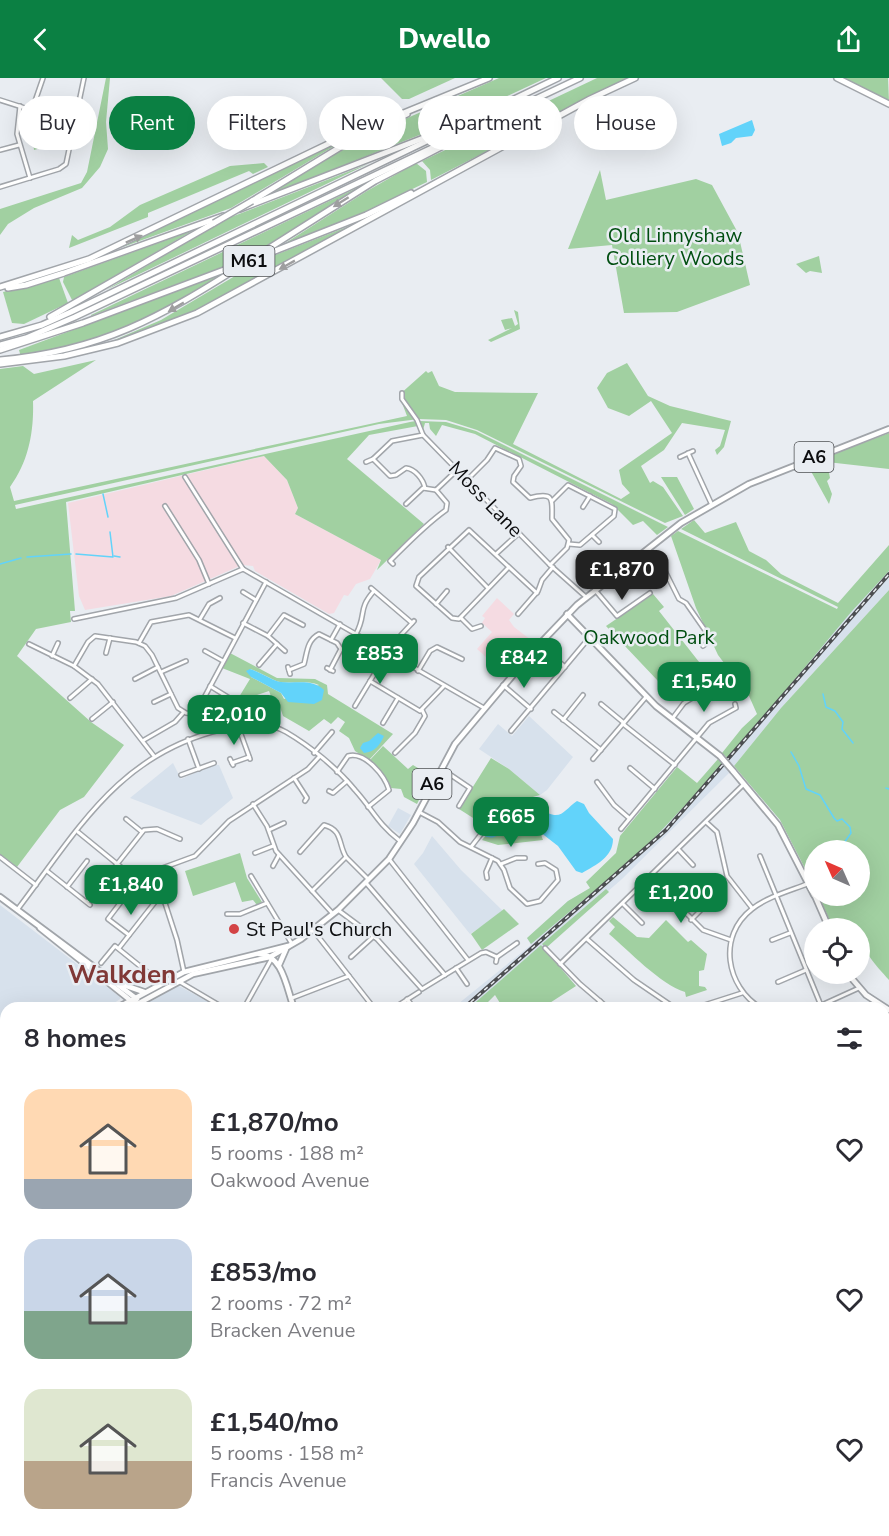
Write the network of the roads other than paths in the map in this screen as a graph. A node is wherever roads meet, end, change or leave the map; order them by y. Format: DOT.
graph roads {
  1 [pos="43,78"];
  2 [pos="84,78"];
  3 [pos="489,78"];
  4 [pos="558,78"];
  5 [pos="580,78"];
  6 [pos="636,78"];
  7 [pos="837,78"];
  8 [pos="37,96"];
  9 [pos="81,96"];
  10 [pos="445,96"];
  11 [pos="520,96"];
  12 [pos="542,96"];
  13 [pos="0,100"];
  14 [pos="889,104"];
  15 [pos="18,105"];
  16 [pos="418,107"];
  17 [pos="418,108"];
  18 [pos="562,114"];
  19 [pos="418,140"];
  20 [pos="418,144"];
  21 [pos="18,146"];
  22 [pos="0,150"];
  23 [pos="22,150"];
  24 [pos="69,150"];
  25 [pos="429,150"];
  26 [pos="434,150"];
  27 [pos="496,150"];
  28 [pos="497,150"];
  29 [pos="30,178"];
  30 [pos="0,187"];
  31 [pos="0,288"];
  32 [pos="16,334"];
  33 [pos="0,338"];
  34 [pos="0,347"];
  35 [pos="0,362"];
  36 [pos="402,393"];
  37 [pos="889,429"];
  38 [pos="423,435"];
  39 [pos="693,451"];
  40 [pos="688,453"];
  41 [pos="680,457"];
  42 [pos="373,459"];
  43 [pos="366,462"];
  44 [pos="457,470"];
  45 [pos="185,477"];
  46 [pos="467,480"];
  47 [pos="425,488"];
  48 [pos="436,490"];
  49 [pos="590,496"];
  50 [pos="407,501"];
  51 [pos="552,501"];
  52 [pos="711,503"];
  53 [pos="165,506"];
  54 [pos="583,507"];
  55 [pos="519,533"];
  56 [pos="592,535"];
  57 [pos="599,542"];
  58 [pos="569,544"];
  59 [pos="448,547"];
  60 [pos="648,549"];
  61 [pos="496,554"];
  62 [pos="393,564"];
  63 [pos="551,566"];
  64 [pos="509,567"];
  65 [pos="243,569"];
  66 [pos="266,582"];
  67 [pos="209,584"];
  68 [pos="488,588"];
  69 [pos="448,590"];
  70 [pos="595,590"];
  71 [pos="243,592"];
  72 [pos="537,593"];
  73 [pos="650,593"];
  74 [pos="586,597"];
  75 [pos="218,600"];
  76 [pos="256,600"];
  77 [pos="435,604"];
  78 [pos="518,614"];
  79 [pos="567,614"];
  80 [pos="461,618"];
  81 [pos="74,619"];
  82 [pos="200,619"];
  83 [pos="243,623"];
  84 [pos="340,624"];
  85 [pos="303,625"];
  86 [pos="481,626"];
  87 [pos="356,634"];
  88 [pos="401,635"];
  89 [pos="268,636"];
  90 [pos="110,637"];
  91 [pos="590,637"];
  92 [pos="235,638"];
  93 [pos="331,639"];
  94 [pos="34,641"];
  95 [pos="58,642"];
  96 [pos="139,643"];
  97 [pos="277,644"];
  98 [pos="540,645"];
  99 [pos="706,646"];
  100 [pos="285,651"];
  101 [pos="106,653"];
  102 [pos="206,653"];
  103 [pos="387,653"];
  104 [pos="52,656"];
  105 [pos="462,659"];
  106 [pos="186,661"];
  107 [pos="223,661"];
  108 [pos="259,664"];
  109 [pos="74,666"];
  110 [pos="565,666"];
  111 [pos="158,667"];
  112 [pos="289,670"];
  113 [pos="330,670"];
  114 [pos="418,671"];
  115 [pos="161,672"];
  116 [pos="92,679"];
  117 [pos="135,679"];
  118 [pos="370,681"];
  119 [pos="716,684"];
  120 [pos="209,686"];
  121 [pos="444,686"];
  122 [pos="503,686"];
  123 [pos="171,694"];
  124 [pos="583,695"];
  125 [pos="646,697"];
  126 [pos="70,698"];
  127 [pos="398,698"];
  128 [pos="231,699"];
  129 [pos="112,702"];
  130 [pos="154,702"];
  131 [pos="601,704"];
  132 [pos="735,704"];
  133 [pos="266,706"];
  134 [pos="355,706"];
  135 [pos="484,708"];
  136 [pos="531,709"];
  137 [pos="422,710"];
  138 [pos="183,712"];
  139 [pos="554,712"];
  140 [pos="200,715"];
  141 [pos="92,719"];
  142 [pos="672,719"];
  143 [pos="563,720"];
  144 [pos="383,723"];
  145 [pos="624,723"];
  146 [pos="269,725"];
  147 [pos="238,726"];
  148 [pos="511,731"];
  149 [pos="330,733"];
  150 [pos="203,734"];
  151 [pos="699,738"];
  152 [pos="188,739"];
  153 [pos="144,740"];
  154 [pos="395,746"];
  155 [pos="601,750"];
  156 [pos="314,753"];
  157 [pos="154,756"];
  158 [pos="319,757"];
  159 [pos="593,759"];
  160 [pos="214,763"];
  161 [pos="232,763"];
  162 [pos="675,765"];
  163 [pos="199,768"];
  164 [pos="441,768"];
  165 [pos="630,768"];
  166 [pos="337,772"];
  167 [pos="181,775"];
  168 [pos="294,778"];
  169 [pos="347,782"];
  170 [pos="597,782"];
  171 [pos="744,784"];
  172 [pos="655,789"];
  173 [pos="329,791"];
  174 [pos="305,801"];
  175 [pos="254,804"];
  176 [pos="459,806"];
  177 [pos="368,807"];
  178 [pos="419,812"];
  179 [pos="527,813"];
  180 [pos="629,818"];
  181 [pos="127,822"];
  182 [pos="706,822"];
  183 [pos="284,823"];
  184 [pos="621,829"];
  185 [pos="269,830"];
  186 [pos="77,832"];
  187 [pos="142,832"];
  188 [pos="180,839"];
  189 [pos="402,842"];
  190 [pos="273,846"];
  191 [pos="471,848"];
  192 [pos="678,849"];
  193 [pos="300,852"];
  194 [pos="255,853"];
  195 [pos="279,855"];
  196 [pos="760,856"];
  197 [pos="0,857"];
  198 [pos="346,857"];
  199 [pos="523,857"];
  200 [pos="492,858"];
  201 [pos="389,859"];
  202 [pos="87,861"];
  203 [pos="117,863"];
  204 [pos="501,864"];
  205 [pos="538,864"];
  206 [pos="693,865"];
  207 [pos="273,866"];
  208 [pos="47,871"];
  209 [pos="804,874"];
  210 [pos="251,876"];
  211 [pos="485,876"];
  212 [pos="650,877"];
  213 [pos="138,880"];
  214 [pos="368,882"];
  215 [pos="36,885"];
  216 [pos="804,885"];
  217 [pos="67,886"];
  218 [pos="312,891"];
  219 [pos="127,894"];
  220 [pos="0,897"];
  221 [pos="159,897"];
  222 [pos="775,897"];
  223 [pos="267,903"];
  224 [pos="623,904"];
  225 [pos="752,908"];
  226 [pos="681,909"];
  227 [pos="17,910"];
  228 [pos="338,910"];
  229 [pos="227,914"];
  230 [pos="333,914"];
  231 [pos="692,920"];
  232 [pos="642,923"];
  233 [pos="36,924"];
  234 [pos="313,930"];
  235 [pos="790,933"];
  236 [pos="129,936"];
  237 [pos="374,936"];
  238 [pos="587,939"];
  239 [pos="731,940"];
  240 [pos="772,940"];
  241 [pos="514,943"];
  242 [pos="291,945"];
  243 [pos="119,948"];
  244 [pos="545,948"];
  245 [pos="253,955"];
  246 [pos="271,957"];
  247 [pos="351,957"];
  248 [pos="497,957"];
  249 [pos="468,960"];
  250 [pos="496,962"];
  251 [pos="101,963"];
  252 [pos="560,964"];
  253 [pos="279,965"];
  254 [pos="804,965"];
  255 [pos="456,968"];
  256 [pos="804,971"];
  257 [pos="184,972"];
  258 [pos="445,975"];
  259 [pos="349,976"];
  260 [pos="471,977"];
  261 [pos="179,980"];
  262 [pos="116,982"];
  263 [pos="161,982"];
  264 [pos="778,982"];
  265 [pos="812,984"];
  266 [pos="856,984"];
  267 [pos="859,988"];
  268 [pos="421,990"];
  269 [pos="144,992"];
  270 [pos="742,993"];
  271 [pos="133,999"];
  272 [pos="290,999"];
  273 [pos="407,999"];
  274 [pos="600,1001"];
  275 [pos="128,1002"];
  276 [pos="136,1002"];
  277 [pos="145,1002"];
  278 [pos="213,1002"];
  279 [pos="247,1002"];
  280 [pos="291,1002"];
  281 [pos="369,1002"];
  282 [pos="403,1002"];
  283 [pos="409,1002"];
  284 [pos="667,1002"];
  285 [pos="715,1002"];
  286 [pos="753,1002"];
  287 [pos="819,1002"];
  288 [pos="831,1002"];
  289 [pos="874,1002"];
  1 -- 8 [label="street"];
  2 -- 9 [label="street"];
  3 -- 10 [label="highway, M61"];
  4 -- 11 [label="highway, M61"];
  5 -- 12 [label="highway, M61"];
  6 -- 18 [label="highway, M61"];
  7 -- 14 [label="highway"];
  13 -- 15 [label="street"];
  31 -- 16 [label="highway, M61, one-way"];
  17 -- 32 [label="highway, M61, bridge"];
  19 -- 31 [label="highway, M61"];
  20 -- 32 [label="highway, M61"];
  21 -- 22 [label="street"];
  23 -- 29 [label="street"];
  24 -- 29 [label="street"];
  25 -- 34 [label="highway, M61"];
  26 -- 35 [label="highway, M61, one-way"];
  27 -- 34 [label="highway, M61, bridge"];
  28 -- 35 [label="highway, M61, one-way"];
  29 -- 30 [label="street"];
  32 -- 33 [label="highway, M61"];
  36 -- 38 [label="street, Moss Lane"];
  37 -- 52 [label="main road, A6"];
  38 -- 42 [label="street"];
  38 -- 44 [label="street, Moss Lane"];
  39 -- 40 [label="street"];
  40 -- 41 [label="street"];
  40 -- 52 [label="street"];
  42 -- 43 [label="street"];
  42 -- 47 [label="street"];
  44 -- 46 [label="street, Moss Lane"];
  44 -- 48 [label="street"];
  45 -- 65 [label="street"];
  46 -- 51 [label="street"];
  46 -- 55 [label="street, Moss Lane"];
  47 -- 48 [label="street"];
  47 -- 50 [label="street"];
  48 -- 62 [label="street"];
  49 -- 51 [label="street"];
  49 -- 54 [label="street"];
  49 -- 56 [label="street"];
  51 -- 58 [label="street"];
  52 -- 60 [label="main road, A6"];
  53 -- 67 [label="street"];
  55 -- 61 [label="street"];
  55 -- 63 [label="street, Moss Lane"];
  56 -- 57 [label="street"];
  56 -- 58 [label="street"];
  58 -- 63 [label="street"];
  59 -- 61 [label="street"];
  59 -- 68 [label="street"];
  59 -- 77 [label="street"];
  60 -- 70 [label="main road, A6"];
  60 -- 99 [label="street"];
  61 -- 64 [label="street"];
  63 -- 72 [label="street"];
  63 -- 74 [label="street, Moss Lane"];
  64 -- 68 [label="street"];
  64 -- 72 [label="street"];
  65 -- 66 [label="street"];
  65 -- 67 [label="street"];
  66 -- 76 [label="street"];
  66 -- 84 [label="street"];
  67 -- 81 [label="street"];
  68 -- 80 [label="street"];
  69 -- 77 [label="street"];
  70 -- 73 [label="street"];
  70 -- 74 [label="main road, A6"];
  71 -- 76 [label="street"];
  72 -- 78 [label="street"];
  74 -- 79 [label="main road, A6"];
  75 -- 82 [label="street"];
  76 -- 83 [label="street"];
  77 -- 80 [label="street"];
  79 -- 91 [label="main road"];
  79 -- 98 [label="main road, A6"];
  80 -- 86 [label="street"];
  82 -- 92 [label="street"];
  82 -- 96 [label="street"];
  83 -- 89 [label="street"];
  83 -- 92 [label="street"];
  84 -- 87 [label="street"];
  84 -- 93 [label="street"];
  85 -- 89 [label="street"];
  87 -- 88 [label="street"];
  87 -- 103 [label="street"];
  89 -- 97 [label="street"];
  90 -- 96 [label="street"];
  90 -- 101 [label="street"];
  90 -- 109 [label="street"];
  91 -- 110 [label="street"];
  91 -- 125 [label="main road"];
  92 -- 107 [label="street"];
  93 -- 112 [label="street"];
  93 -- 113 [label="street"];
  94 -- 104 [label="street"];
  95 -- 104 [label="street"];
  96 -- 111 [label="street"];
  97 -- 100 [label="street"];
  97 -- 108 [label="street"];
  98 -- 110 [label="street"];
  98 -- 122 [label="main road, A6"];
  102 -- 107 [label="street"];
  103 -- 114 [label="street"];
  103 -- 118 [label="street"];
  104 -- 109 [label="street"];
  105 -- 114 [label="street"];
  106 -- 115 [label="street"];
  107 -- 120 [label="street"];
  109 -- 116 [label="street"];
  110 -- 136 [label="street"];
  111 -- 115 [label="street"];
  111 -- 117 [label="street"];
  114 -- 121 [label="street"];
  115 -- 123 [label="street"];
  116 -- 126 [label="street"];
  116 -- 129 [label="street"];
  118 -- 127 [label="street"];
  118 -- 134 [label="street"];
  119 -- 142 [label="street"];
  120 -- 128 [label="street"];
  120 -- 140 [label="street"];
  121 -- 135 [label="street"];
  121 -- 137 [label="street"];
  122 -- 135 [label="main road, A6"];
  122 -- 136 [label="street"];
  123 -- 130 [label="street"];
  123 -- 138 [label="street"];
  124 -- 143 [label="street"];
  125 -- 142 [label="main road"];
  125 -- 145 [label="street"];
  127 -- 137 [label="street"];
  127 -- 144 [label="street"];
  129 -- 141 [label="street"];
  129 -- 153 [label="street"];
  131 -- 145 [label="street"];
  132 -- 151 [label="street"];
  133 -- 146 [label="street"];
  135 -- 164 [label="main road, A6"];
  136 -- 148 [label="street"];
  137 -- 154 [label="street"];
  138 -- 140 [label="street"];
  138 -- 153 [label="street"];
  139 -- 143 [label="street"];
  140 -- 150 [label="street"];
  142 -- 151 [label="main road"];
  143 -- 155 [label="street"];
  145 -- 155 [label="street"];
  145 -- 162 [label="street"];
  146 -- 147 [label="street"];
  146 -- 156 [label="street"];
  147 -- 150 [label="street"];
  147 -- 161 [label="street"];
  149 -- 156 [label="street"];
  150 -- 152 [label="street"];
  151 -- 162 [label="street"];
  151 -- 171 [label="main road, bridge"];
  152 -- 157 [label="street"];
  152 -- 163 [label="street"];
  153 -- 157 [label="street"];
  155 -- 159 [label="street"];
  156 -- 158 [label="street"];
  157 -- 186 [label="street"];
  158 -- 166 [label="street"];
  158 -- 168 [label="street"];
  160 -- 163 [label="street"];
  162 -- 172 [label="street"];
  163 -- 167 [label="street"];
  164 -- 176 [label="street"];
  164 -- 178 [label="main road, A6"];
  165 -- 172 [label="street"];
  166 -- 169 [label="street"];
  166 -- 177 [label="street"];
  168 -- 174 [label="street"];
  168 -- 175 [label="street"];
  169 -- 173 [label="street"];
  169 -- 177 [label="street"];
  170 -- 180 [label="street"];
  171 -- 182 [label="street"];
  171 -- 209 [label="main road"];
  172 -- 180 [label="street"];
  175 -- 185 [label="street"];
  175 -- 213 [label="street"];
  177 -- 189 [label="street"];
  178 -- 189 [label="main road, A6"];
  178 -- 191 [label="street"];
  179 -- 191 [label="street"];
  180 -- 184 [label="street"];
  181 -- 187 [label="street"];
  182 -- 192 [label="street"];
  182 -- 225 [label="street"];
  183 -- 185 [label="street"];
  185 -- 190 [label="street"];
  186 -- 203 [label="street"];
  186 -- 208 [label="street"];
  187 -- 188 [label="street"];
  187 -- 203 [label="street"];
  189 -- 201 [label="main road, A6"];
  190 -- 194 [label="street"];
  190 -- 195 [label="street"];
  191 -- 200 [label="street"];
  192 -- 206 [label="street"];
  192 -- 212 [label="street"];
  193 -- 198 [label="street"];
  195 -- 207 [label="street"];
  195 -- 218 [label="street"];
  196 -- 222 [label="street"];
  197 -- 215 [label="street"];
  198 -- 214 [label="street"];
  198 -- 218 [label="street"];
  199 -- 204 [label="street"];
  200 -- 204 [label="street"];
  200 -- 211 [label="street"];
  201 -- 214 [label="main road, A6"];
  201 -- 249 [label="street"];
  202 -- 217 [label="street"];
  203 -- 213 [label="street"];
  203 -- 217 [label="street"];
  204 -- 205 [label="street"];
  208 -- 215 [label="street"];
  208 -- 217 [label="street"];
  210 -- 223 [label="street"];
  212 -- 224 [label="street"];
  212 -- 226 [label="street"];
  213 -- 221 [label="street"];
  214 -- 228 [label="main road, A6"];
  214 -- 258 [label="street"];
  215 -- 227 [label="street"];
  216 -- 222 [label="street"];
  218 -- 230 [label="street"];
  219 -- 236 [label="street"];
  220 -- 227 [label="main road"];
  221 -- 236 [label="street"];
  221 -- 257 [label="street"];
  222 -- 225 [label="street"];
  222 -- 235 [label="street"];
  223 -- 229 [label="street"];
  223 -- 242 [label="street"];
  224 -- 232 [label="street"];
  224 -- 238 [label="street"];
  225 -- 239 [label="street"];
  226 -- 231 [label="street"];
  226 -- 231 [label="street"];
  227 -- 233 [label="main road"];
  228 -- 230 [label="main road, A6"];
  228 -- 237 [label="street"];
  230 -- 234 [label="main road, A6"];
  231 -- 239 [label="street"];
  233 -- 262 [label="main road"];
  233 -- 271 [label="main road"];
  234 -- 242 [label="main road, A6"];
  234 -- 259 [label="street"];
  235 -- 240 [label="street"];
  235 -- 254 [label="street"];
  236 -- 243 [label="street"];
  237 -- 247 [label="street"];
  237 -- 268 [label="street"];
  238 -- 252 [label="street"];
  238 -- 284 [label="street"];
  239 -- 270 [label="street"];
  241 -- 248 [label="street"];
  242 -- 245 [label="main road, A6"];
  242 -- 246 [label="main road, A6"];
  242 -- 253 [label="main road"];
  243 -- 251 [label="street"];
  243 -- 263 [label="street"];
  244 -- 252 [label="street"];
  245 -- 246 [label="main road"];
  245 -- 257 [label="main road, A6"];
  246 -- 253 [label="main road"];
  246 -- 261 [label="main road, A6"];
  246 -- 279 [label="street"];
  248 -- 249 [label="street"];
  248 -- 250 [label="street"];
  249 -- 255 [label="street"];
  252 -- 274 [label="street"];
  253 -- 272 [label="main road"];
  255 -- 258 [label="street"];
  255 -- 260 [label="street"];
  256 -- 264 [label="street"];
  257 -- 263 [label="main road, A6"];
  258 -- 268 [label="street"];
  259 -- 272 [label="street"];
  259 -- 281 [label="street"];
  261 -- 277 [label="main road, A6"];
  261 -- 278 [label="street"];
  262 -- 269 [label="main road"];
  262 -- 271 [label="main road"];
  263 -- 269 [label="main road, A6"];
  265 -- 287 [label="street"];
  266 -- 267 [label="main road"];
  267 -- 288 [label="street"];
  267 -- 289 [label="main road"];
  268 -- 273 [label="street"];
  269 -- 271 [label="main road, A6"];
  270 -- 285 [label="street"];
  270 -- 286 [label="street"];
  271 -- 275 [label="main road, A6"];
  271 -- 276 [label="main road"];
  272 -- 280 [label="main road"];
  273 -- 282 [label="street"];
  273 -- 283 [label="street"];
}
